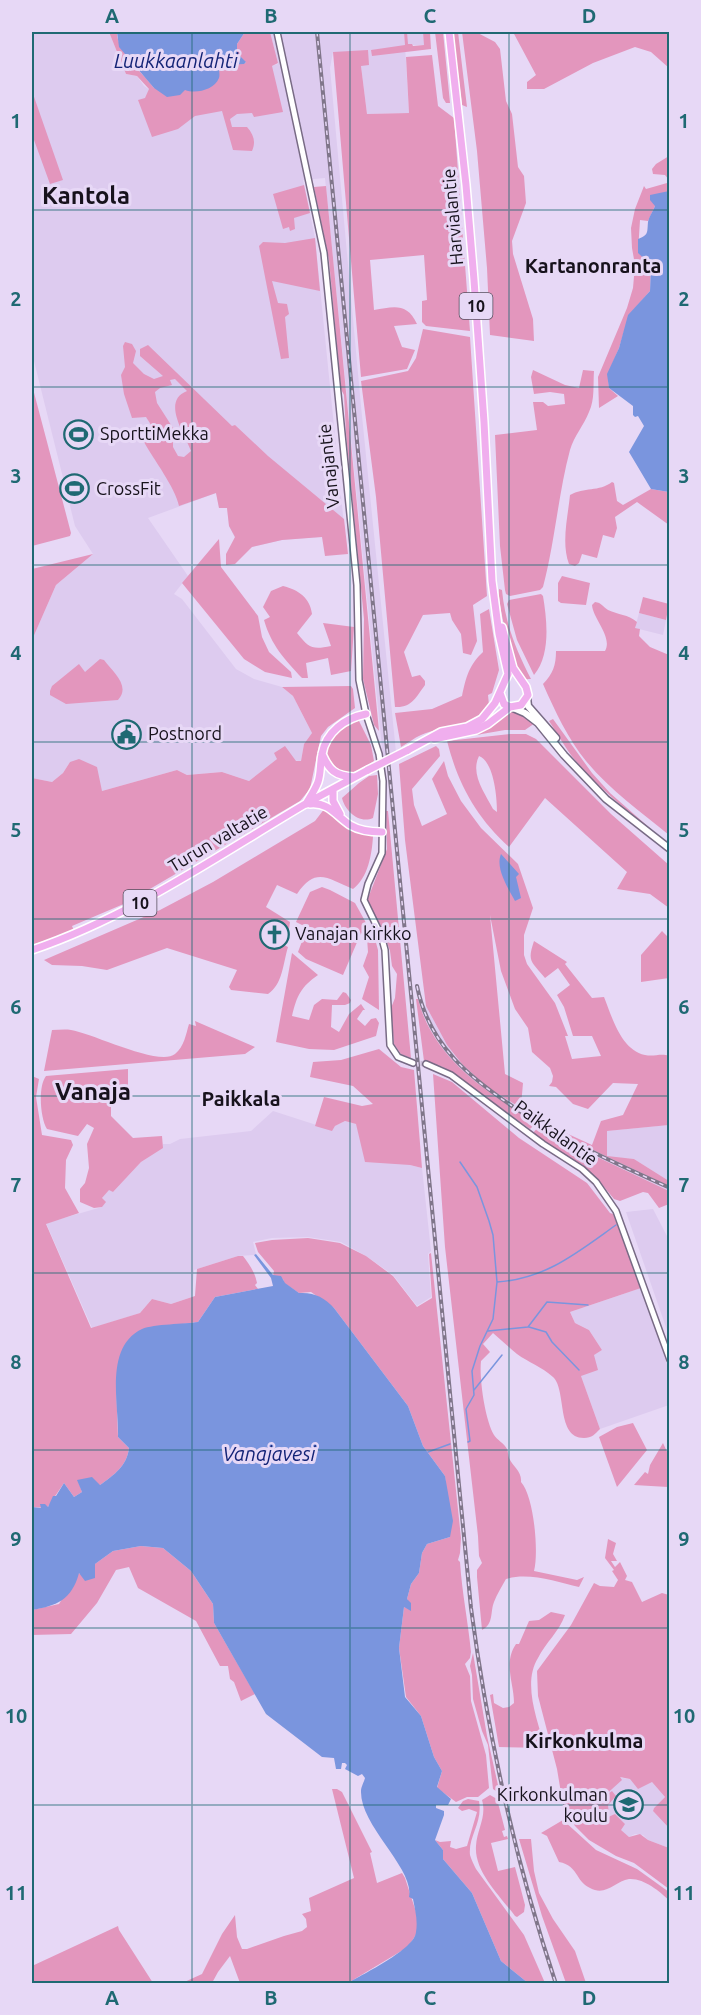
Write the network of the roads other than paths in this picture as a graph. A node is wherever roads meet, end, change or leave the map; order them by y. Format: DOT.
graph roads {
  1 [pos="277,32"];
  2 [pos="449,32"];
  3 [pos="492,581"];
  4 [pos="523,684"];
  5 [pos="502,689"];
  6 [pos="527,697"];
  7 [pos="510,707"];
  8 [pos="366,714"];
  9 [pos="416,746"];
  10 [pos="322,753"];
  11 [pos="577,768"];
  12 [pos="356,777"];
  13 [pos="333,789"];
  14 [pos="306,804"];
  15 [pos="341,816"];
  16 [pos="382,832"];
  17 [pos="669,849"];
  18 [pos="32,950"];
  19 [pos="413,1063"];
  20 [pos="426,1065"];
  21 [pos="669,1360"];
  1 -- 8 [label="street, Vanajantie"];
  2 -- 3 [label="highway, Harvialantie / 10"];
  3 -- 4 [label="highway, Harvialantie / 10"];
  3 -- 5 [label="highway, Harvialantie / 10"];
  4 -- 5 [label="highway"];
  4 -- 6 [label="highway, 10"];
  5 -- 7 [label="highway"];
  5 -- 9 [label="highway, Turun valtatie / 10"];
  6 -- 7 [label="highway, 10"];
  6 -- 11 [label="main road"];
  7 -- 9 [label="highway, Turun valtatie / 10"];
  7 -- 11 [label="main road"];
  8 -- 10 [label="highway"];
  8 -- 16 [label="street, Vanajantie"];
  9 -- 12 [label="highway, Turun valtatie / 10, bridge"];
  10 -- 12 [label="highway"];
  10 -- 14 [label="highway"];
  11 -- 17 [label="main road"];
  12 -- 13 [label="highway, Turun valtatie / 10"];
  13 -- 14 [label="highway, Turun valtatie / 10"];
  13 -- 15 [label="highway"];
  14 -- 15 [label="highway"];
  14 -- 18 [label="highway, Turun valtatie / 10"];
  15 -- 16 [label="highway"];
  16 -- 19 [label="street, Vanajantie"];
  20 -- 21 [label="street, Paikkalantie"];
}
